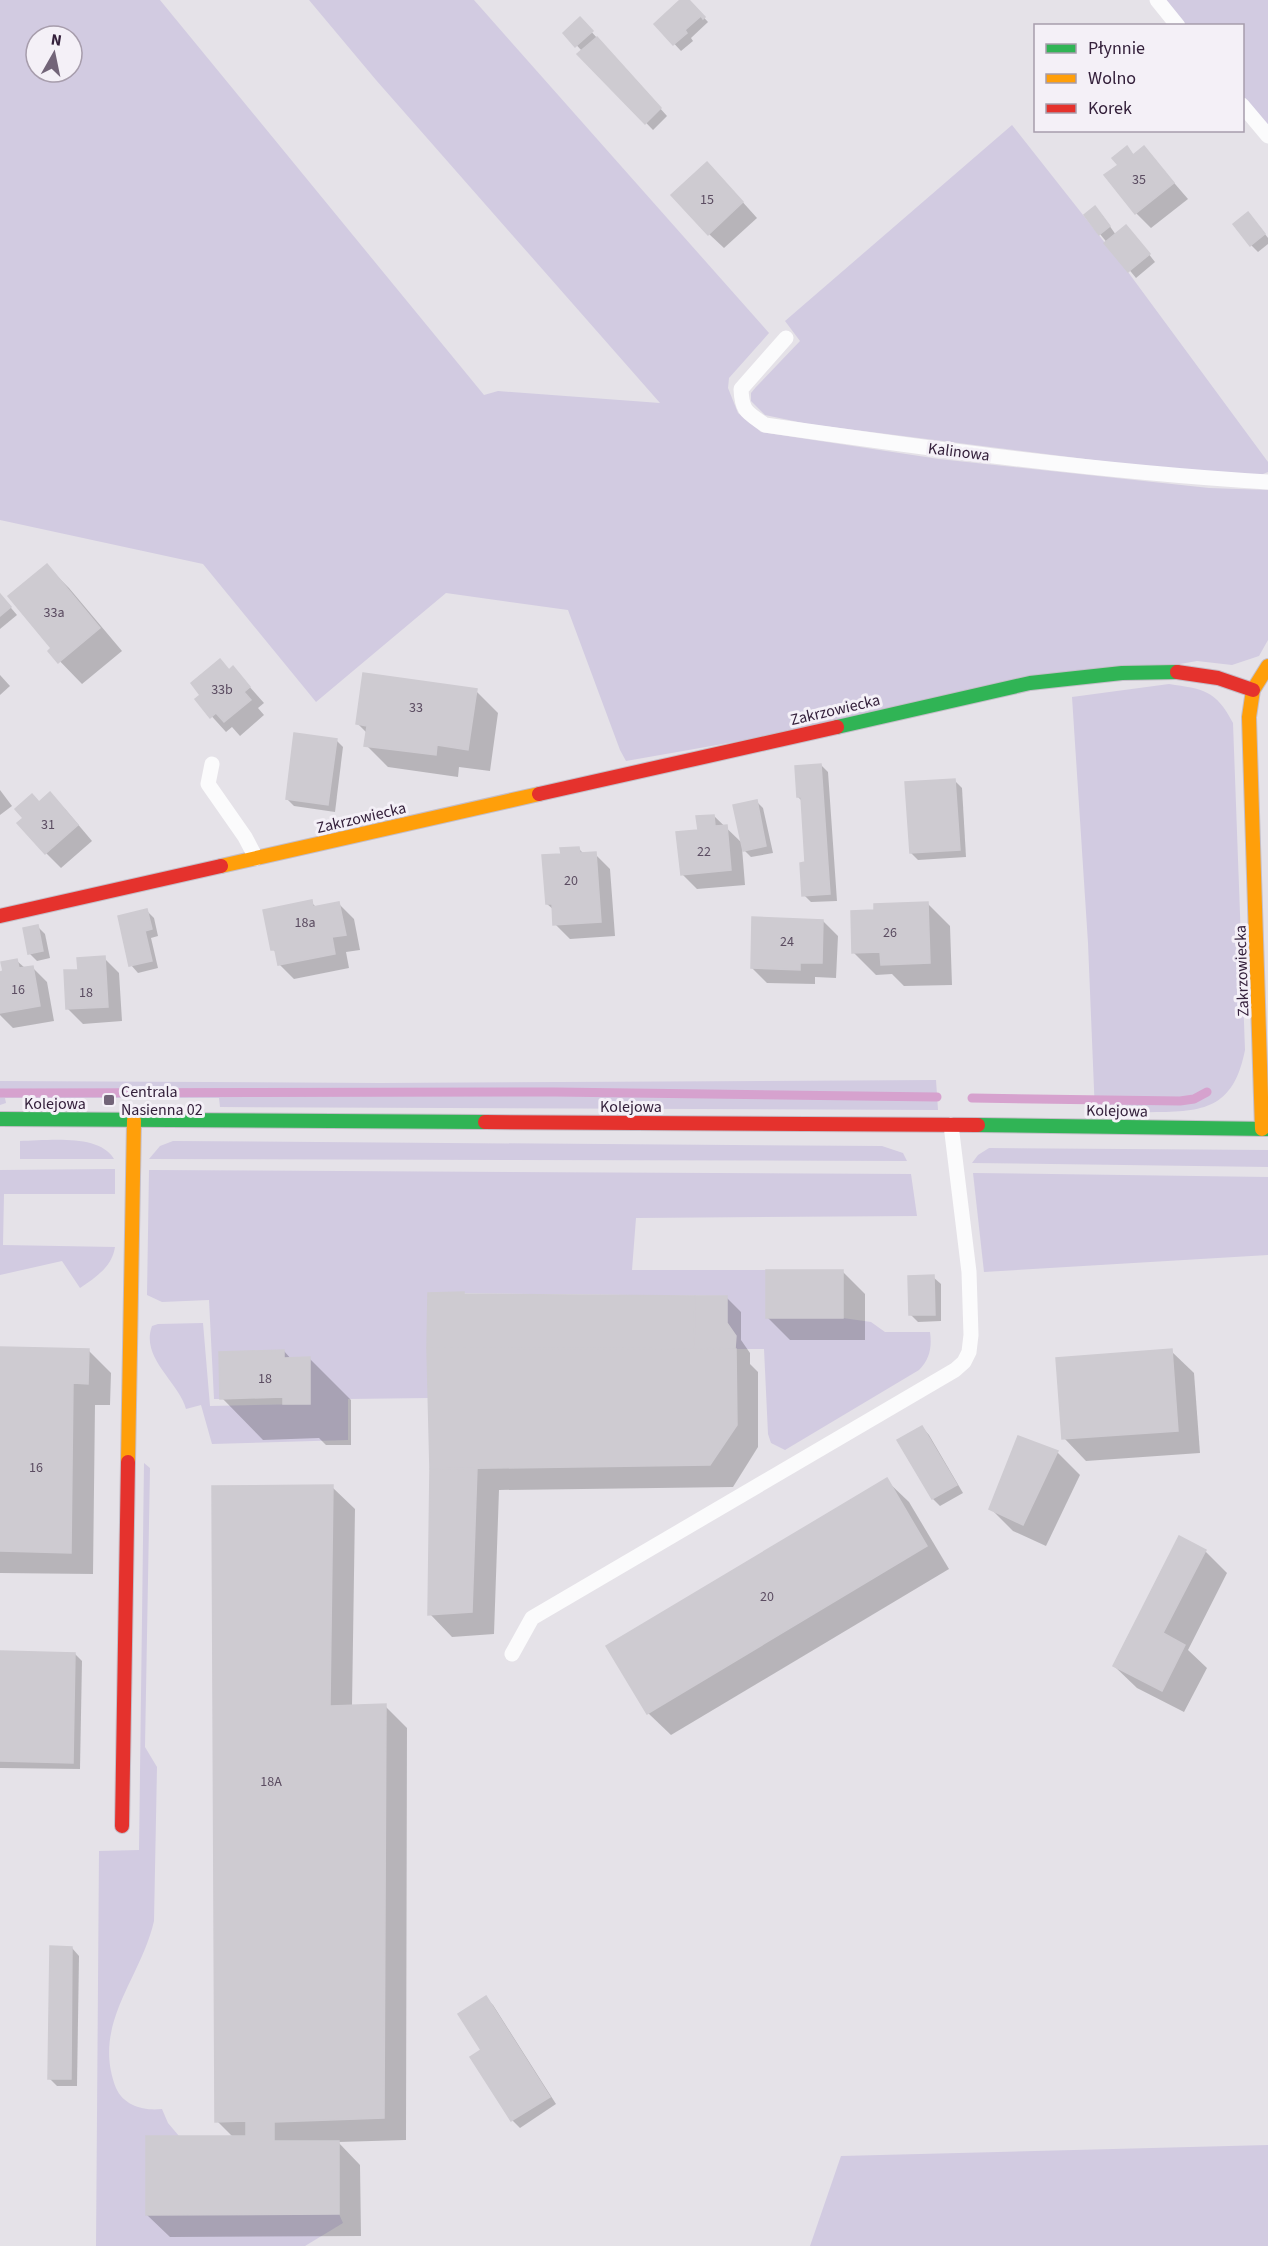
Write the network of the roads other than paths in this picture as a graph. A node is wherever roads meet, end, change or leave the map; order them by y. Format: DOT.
graph roads {
  1 [pos="1157,0"];
  2 [pos="1176,24"];
  3 [pos="1244,107"];
  4 [pos="1268,136"];
  5 [pos="786,338"];
  6 [pos="1268,482"];
  7 [pos="1268,666"];
  8 [pos="1253,690"];
  9 [pos="212,764"];
  10 [pos="256,858"];
  11 [pos="0,916"];
  12 [pos="0,1119"];
  13 [pos="134,1120"];
  14 [pos="951,1125"];
  15 [pos="1265,1129"];
  16 [pos="512,1654"];
  17 [pos="122,1826"];
  1 -- 2 [label="lane"];
  3 -- 4 [label="lane"];
  5 -- 6 [label="lane, Kalinowa"];
  7 -- 8 [label="street"];
  8 -- 10 [label="street, Zakrzowiecka"];
  8 -- 15 [label="street, Zakrzowiecka"];
  9 -- 10 [label="lane"];
  10 -- 11 [label="street, Zakrzowiecka"];
  12 -- 13 [label="street, Kolejowa"];
  13 -- 14 [label="street, Kolejowa"];
  13 -- 17 [label="street"];
  14 -- 15 [label="street, Kolejowa"];
  14 -- 16 [label="lane"];
}
